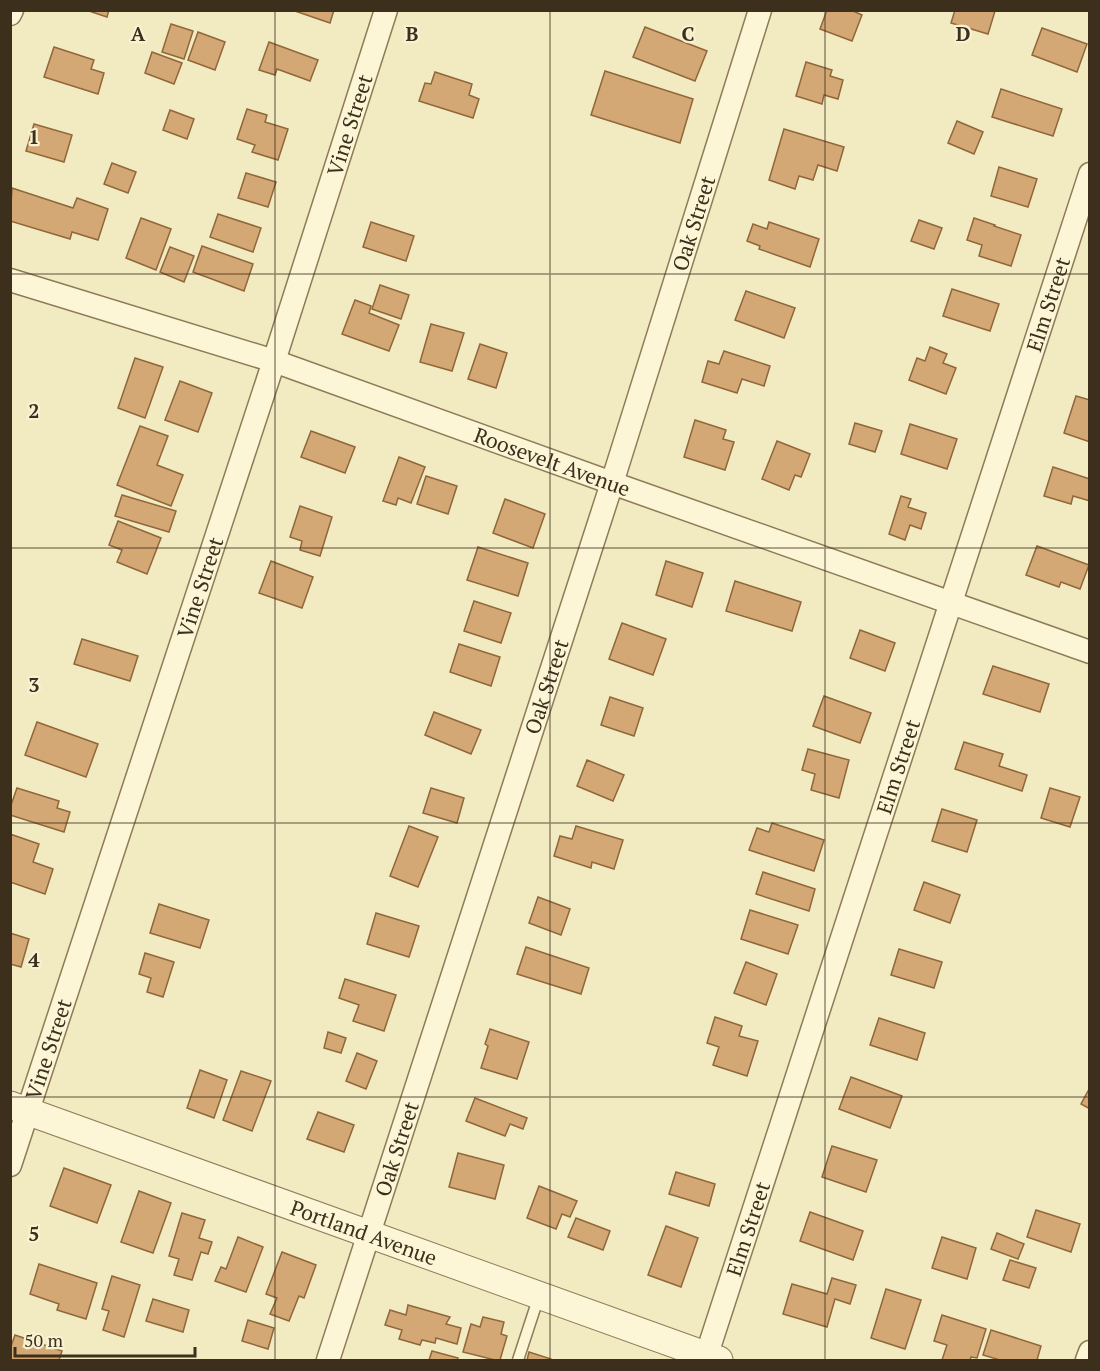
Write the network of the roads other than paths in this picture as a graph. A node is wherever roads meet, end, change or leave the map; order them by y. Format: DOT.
graph roads {
  1 [pos="386,10"];
  2 [pos="760,10"];
  3 [pos="1089,174"];
  4 [pos="10,280"];
  5 [pos="274,362"];
  6 [pos="612,483"];
  7 [pos="950,602"];
  8 [pos="1089,652"];
  9 [pos="19,1108"];
  10 [pos="10,1165"];
  11 [pos="369,1235"];
  12 [pos="539,1295"];
  13 [pos="1089,1352"];
  14 [pos="710,1359"];
  15 [pos="328,1360"];
  16 [pos="518,1360"];
  17 [pos="1087,1360"];
  1 -- 5 [label="street, Vine Street"];
  2 -- 6 [label="street, Oak Street"];
  3 -- 7 [label="street, Elm Street"];
  4 -- 5 [label="street, Roosevelt Avenue"];
  5 -- 6 [label="street, Roosevelt Avenue"];
  5 -- 9 [label="street, Vine Street"];
  6 -- 7 [label="street, Roosevelt Avenue"];
  6 -- 11 [label="street, Oak Street"];
  7 -- 8 [label="street, Roosevelt Avenue"];
  7 -- 14 [label="street, Elm Street"];
  9 -- 10 [label="street, Vine Street"];
  9 -- 11 [label="street, Portland Avenue"];
  11 -- 12 [label="street, Portland Avenue"];
  11 -- 15 [label="street, Oak Street"];
  12 -- 14 [label="street, Portland Avenue"];
  12 -- 16 [label="lane"];
  13 -- 17 [label="street"];
}
